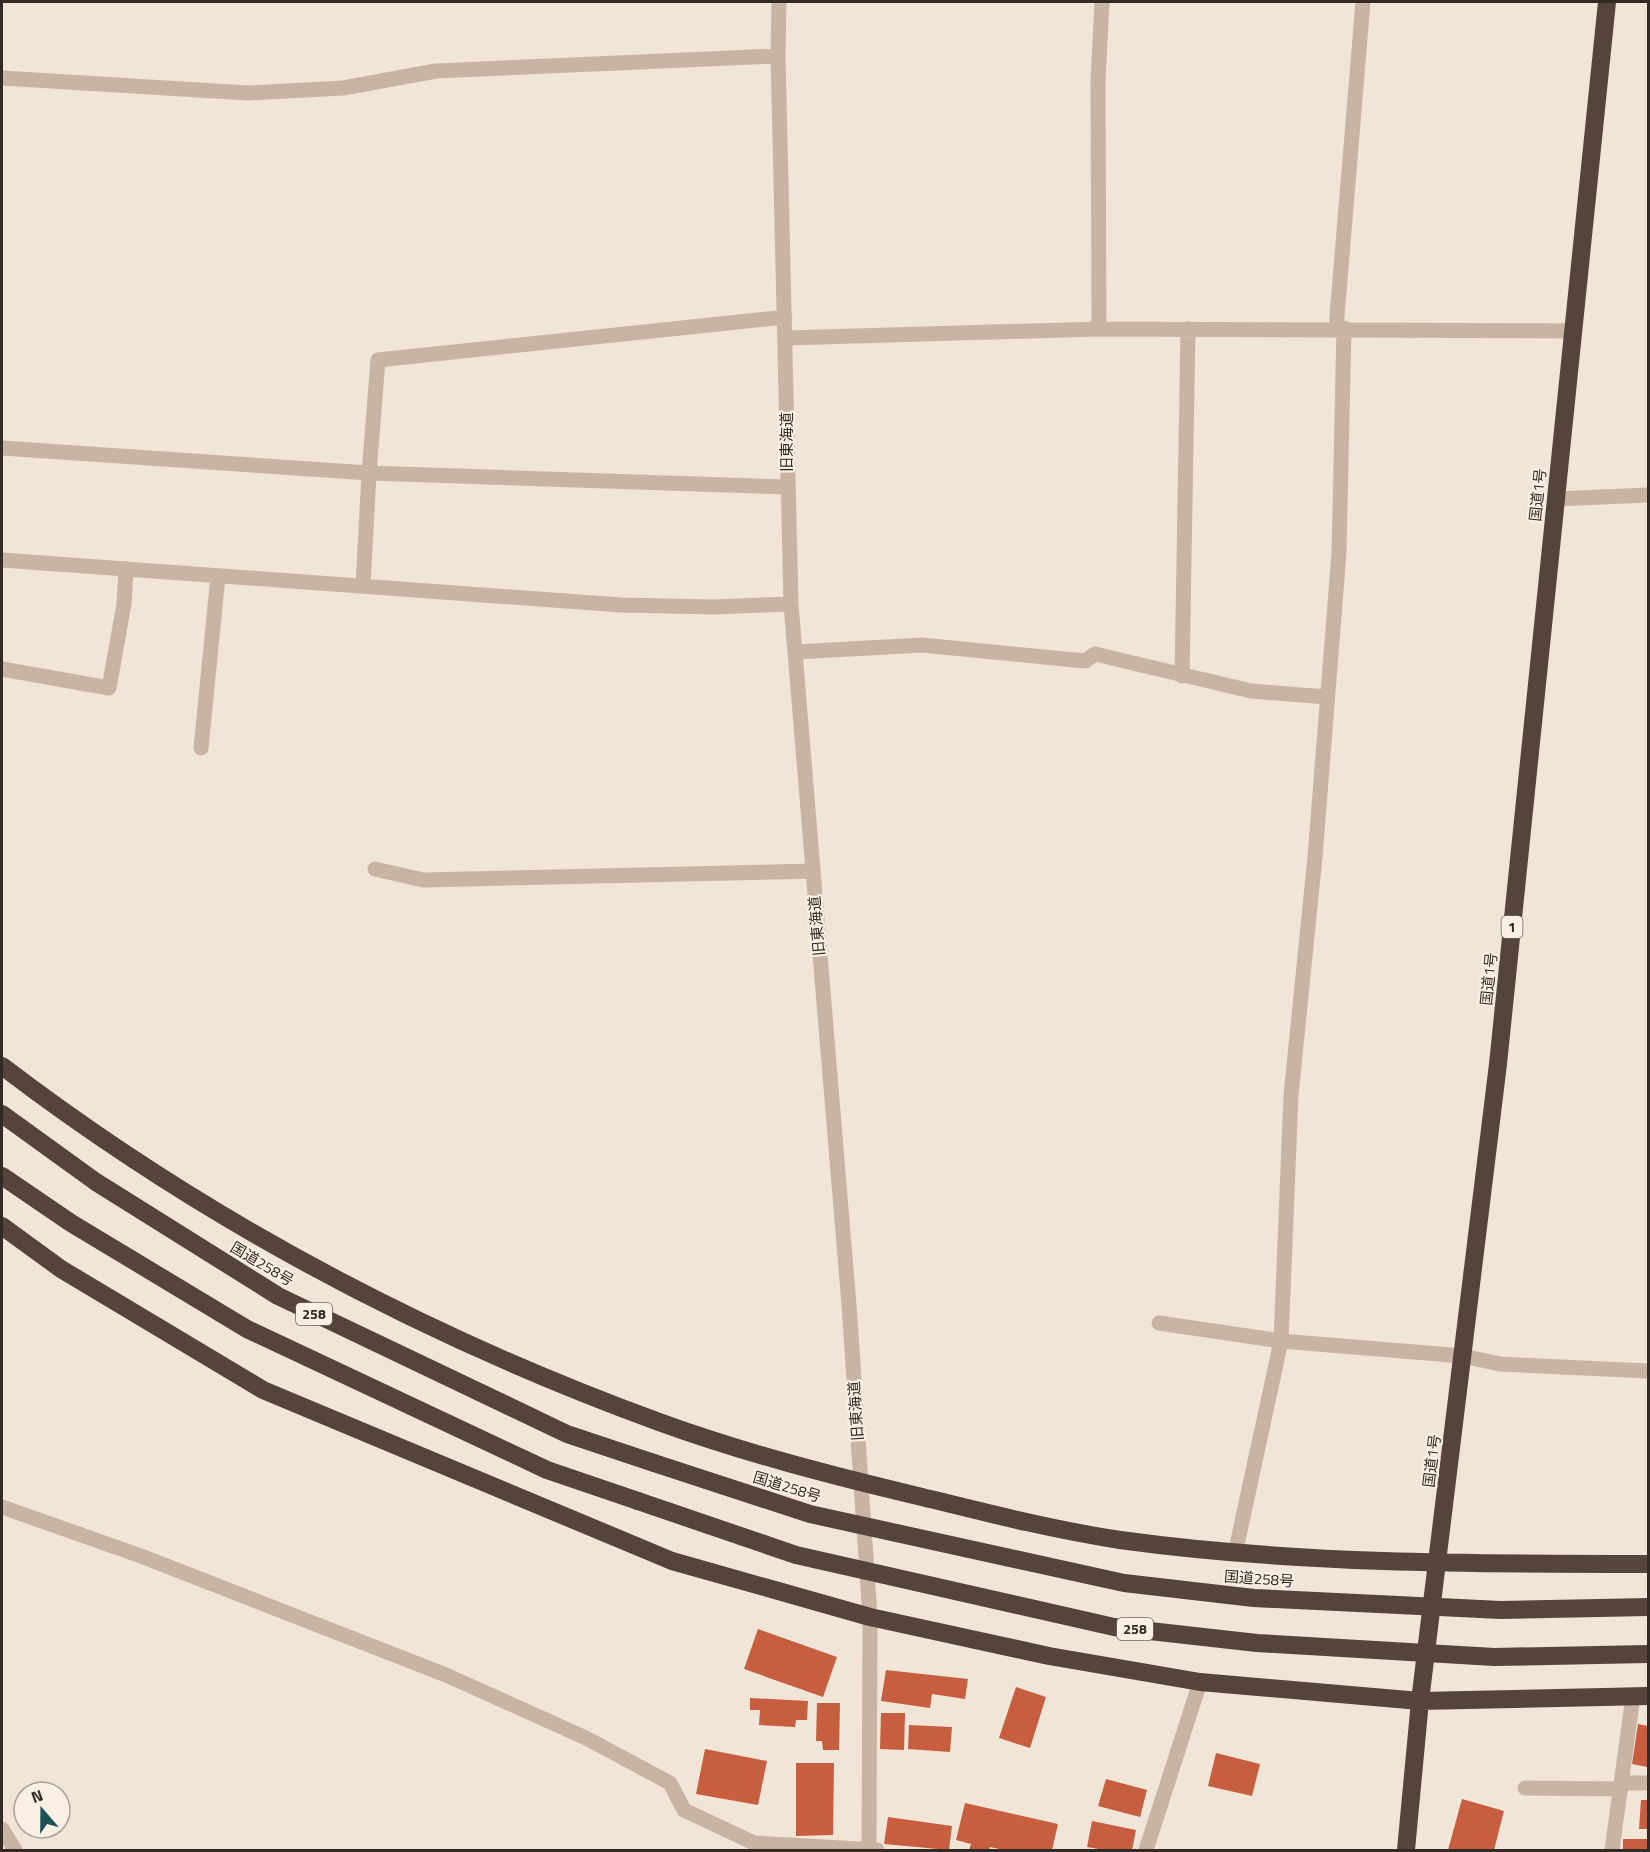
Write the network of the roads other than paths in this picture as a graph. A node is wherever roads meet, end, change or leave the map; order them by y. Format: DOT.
graph roads {
  1 [pos="779,2"];
  2 [pos="1102,2"];
  3 [pos="1363,2"];
  4 [pos="1607,2"];
  5 [pos="778,56"];
  6 [pos="2,78"];
  7 [pos="785,317"];
  8 [pos="1340,328"];
  9 [pos="1099,329"];
  10 [pos="1188,329"];
  11 [pos="1572,331"];
  12 [pos="786,338"];
  13 [pos="2,448"];
  14 [pos="369,473"];
  15 [pos="787,487"];
  16 [pos="1648,495"];
  17 [pos="1556,499"];
  18 [pos="2,560"];
  19 [pos="126,569"];
  20 [pos="218,576"];
  21 [pos="363,586"];
  22 [pos="791,604"];
  23 [pos="796,652"];
  24 [pos="2,669"];
  25 [pos="1182,676"];
  26 [pos="1328,697"];
  27 [pos="201,748"];
  28 [pos="375,869"];
  29 [pos="813,871"];
  30 [pos="2,1066"];
  31 [pos="2,1114"];
  32 [pos="2,1176"];
  33 [pos="2,1226"];
  34 [pos="1159,1323"];
  35 [pos="1281,1341"];
  36 [pos="1463,1356"];
  37 [pos="1648,1371"];
  38 [pos="861,1482"];
  39 [pos="2,1507"];
  40 [pos="1235,1554"];
  41 [pos="1438,1564"];
  42 [pos="1648,1564"];
  43 [pos="1648,1607"];
  44 [pos="870,1617"];
  45 [pos="1648,1654"];
  46 [pos="1200,1682"];
  47 [pos="1641,1696"];
  48 [pos="1420,1701"];
  49 [pos="1648,1783"];
  50 [pos="1622,1786"];
  51 [pos="1525,1788"];
  52 [pos="2,1829"];
  53 [pos="872,1850"];
  54 [pos="15,1851"];
  55 [pos="1146,1851"];
  56 [pos="1406,1851"];
  57 [pos="1612,1851"];
  1 -- 5 [label="street, 旧東海道"];
  2 -- 9 [label="street"];
  3 -- 8 [label="street"];
  4 -- 11 [label="highway, 国道1号 / 1"];
  5 -- 6 [label="street"];
  5 -- 7 [label="street, 旧東海道"];
  7 -- 12 [label="street, 旧東海道"];
  7 -- 14 [label="street"];
  8 -- 10 [label="street"];
  8 -- 11 [label="street"];
  8 -- 26 [label="street"];
  9 -- 10 [label="street"];
  9 -- 12 [label="street"];
  10 -- 25 [label="street"];
  11 -- 17 [label="highway, 国道1号 / 1"];
  12 -- 15 [label="street, 旧東海道"];
  13 -- 14 [label="street"];
  14 -- 15 [label="street"];
  14 -- 21 [label="street"];
  15 -- 22 [label="street, 旧東海道"];
  16 -- 17 [label="street"];
  17 -- 36 [label="highway, 国道1号 / 1"];
  18 -- 19 [label="street"];
  19 -- 20 [label="street"];
  19 -- 24 [label="street"];
  20 -- 21 [label="street"];
  20 -- 27 [label="street"];
  21 -- 22 [label="street"];
  22 -- 23 [label="street, 旧東海道"];
  23 -- 25 [label="street"];
  23 -- 29 [label="street, 旧東海道"];
  25 -- 26 [label="street"];
  26 -- 35 [label="street"];
  28 -- 29 [label="street"];
  29 -- 38 [label="street, 旧東海道"];
  30 -- 38 [label="highway"];
  31 -- 43 [label="highway, 国道258号 / 258, bridge"];
  32 -- 45 [label="highway, 258, bridge"];
  33 -- 44 [label="highway"];
  34 -- 35 [label="street"];
  35 -- 36 [label="street"];
  35 -- 40 [label="street"];
  36 -- 37 [label="street"];
  36 -- 41 [label="highway, 国道1号 / 1"];
  38 -- 40 [label="highway"];
  38 -- 44 [label="street, 旧東海道"];
  39 -- 53 [label="street"];
  40 -- 41 [label="highway"];
  41 -- 42 [label="highway"];
  41 -- 48 [label="highway, 国道1号 / 1"];
  44 -- 46 [label="highway"];
  44 -- 53 [label="street, 旧東海道"];
  46 -- 48 [label="highway"];
  46 -- 55 [label="street"];
  47 -- 48 [label="highway"];
  47 -- 50 [label="street"];
  48 -- 56 [label="highway, 国道1号 / 1"];
  49 -- 50 [label="street"];
  50 -- 51 [label="street"];
  50 -- 57 [label="street"];
  52 -- 54 [label="street"];
}
